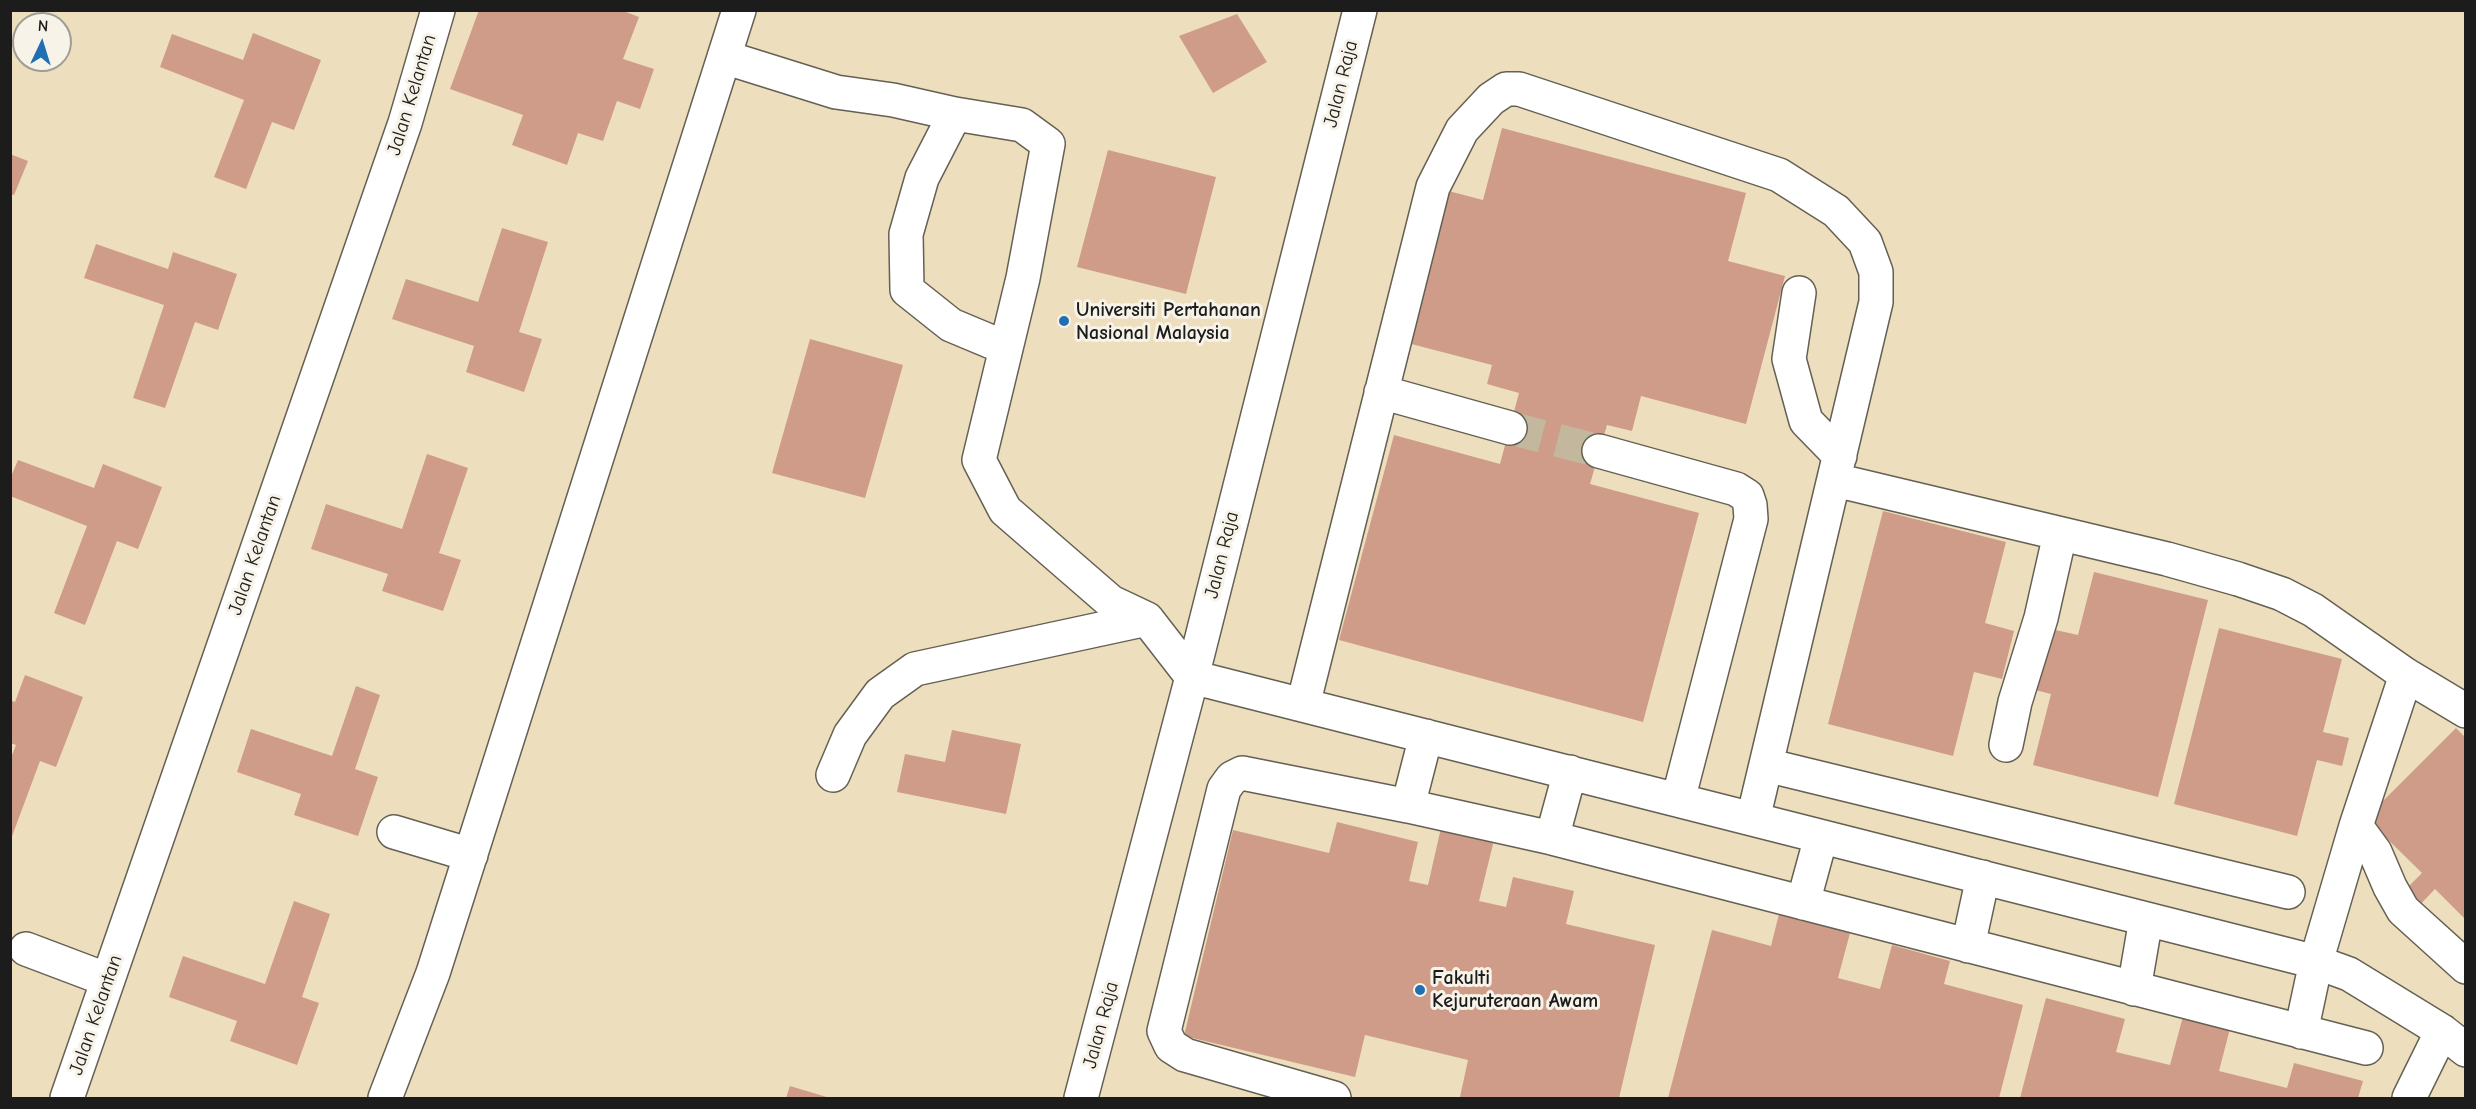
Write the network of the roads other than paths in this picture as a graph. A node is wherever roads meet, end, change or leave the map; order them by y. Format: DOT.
graph roads {
  1 [pos="438,10"];
  2 [pos="739,10"];
  3 [pos="1360,10"];
  4 [pos="724,57"];
  5 [pos="955,114"];
  6 [pos="1798,293"];
  7 [pos="1006,348"];
  8 [pos="1381,392"];
  9 [pos="1510,428"];
  10 [pos="1599,451"];
  11 [pos="1838,468"];
  12 [pos="2060,534"];
  13 [pos="1147,619"];
  14 [pos="2406,675"];
  15 [pos="1192,677"];
  16 [pos="1303,705"];
  17 [pos="2466,711"];
  18 [pos="1426,736"];
  19 [pos="2006,745"];
  20 [pos="1766,765"];
  21 [pos="1570,772"];
  22 [pos="832,775"];
  23 [pos="1678,800"];
  24 [pos="1408,806"];
  25 [pos="1753,819"];
  26 [pos="2356,826"];
  27 [pos="394,832"];
  28 [pos="1821,837"];
  29 [pos="1552,838"];
  30 [pos="471,855"];
  31 [pos="1983,877"];
  32 [pos="2288,892"];
  33 [pos="1803,903"];
  34 [pos="2146,919"];
  35 [pos="1968,946"];
  36 [pos="26,949"];
  37 [pos="2316,962"];
  38 [pos="2466,968"];
  39 [pos="108,980"];
  40 [pos="2134,989"];
  41 [pos="2301,1032"];
  42 [pos="2454,1040"];
  43 [pos="2366,1048"];
  44 [pos="67,1098"];
  45 [pos="386,1098"];
  46 [pos="1082,1098"];
  47 [pos="1334,1098"];
  48 [pos="2409,1098"];
  1 -- 39 [label="street, Jalan Kelantan"];
  2 -- 4 [label="street"];
  3 -- 15 [label="street, Jalan Raja"];
  4 -- 5 [label="street"];
  4 -- 30 [label="street"];
  5 -- 7 [label="street"];
  5 -- 7 [label="street"];
  6 -- 11 [label="street"];
  7 -- 13 [label="street"];
  8 -- 9 [label="street"];
  8 -- 11 [label="street"];
  8 -- 16 [label="street"];
  10 -- 23 [label="street"];
  11 -- 12 [label="street"];
  11 -- 20 [label="street"];
  12 -- 14 [label="street"];
  12 -- 19 [label="street"];
  13 -- 15 [label="street"];
  13 -- 22 [label="street"];
  14 -- 17 [label="street"];
  14 -- 26 [label="street"];
  15 -- 16 [label="street"];
  15 -- 46 [label="street, Jalan Raja"];
  16 -- 18 [label="street"];
  18 -- 21 [label="street"];
  18 -- 24 [label="street"];
  20 -- 25 [label="street"];
  20 -- 32 [label="street"];
  21 -- 23 [label="street"];
  21 -- 29 [label="street"];
  23 -- 25 [label="street"];
  24 -- 29 [label="street"];
  24 -- 47 [label="street"];
  25 -- 28 [label="street"];
  26 -- 37 [label="street"];
  26 -- 38 [label="street"];
  27 -- 30 [label="street"];
  28 -- 31 [label="street"];
  28 -- 33 [label="street"];
  29 -- 33 [label="street"];
  30 -- 45 [label="street"];
  31 -- 34 [label="street"];
  31 -- 35 [label="street"];
  33 -- 35 [label="street"];
  34 -- 37 [label="street"];
  34 -- 40 [label="street"];
  35 -- 40 [label="street"];
  36 -- 39 [label="street"];
  37 -- 41 [label="street"];
  37 -- 42 [label="street"];
  39 -- 44 [label="street, Jalan Kelantan"];
  40 -- 41 [label="street"];
  41 -- 43 [label="street"];
  42 -- 48 [label="street"];
}
